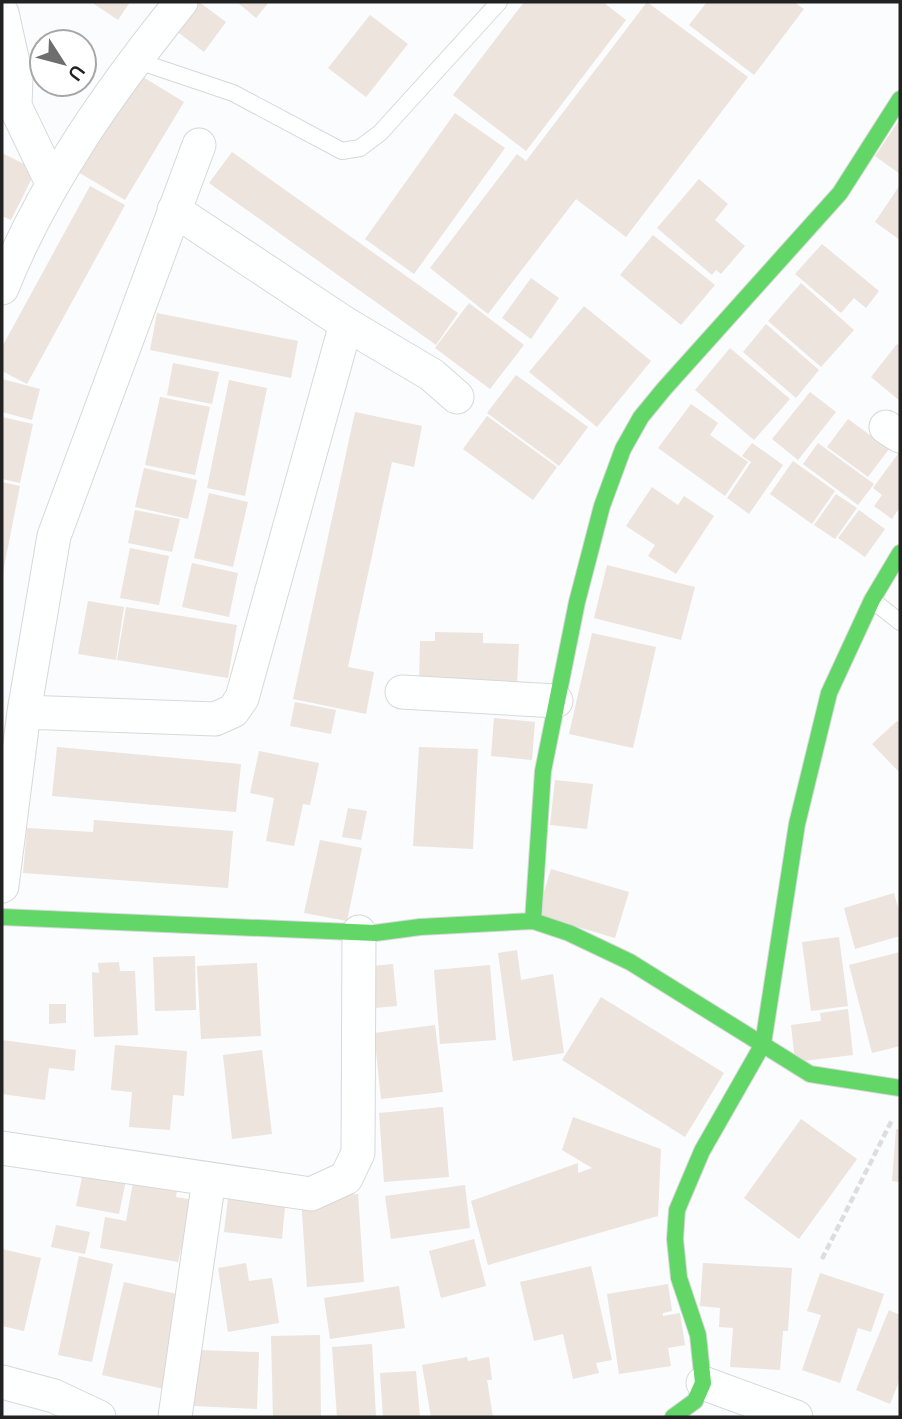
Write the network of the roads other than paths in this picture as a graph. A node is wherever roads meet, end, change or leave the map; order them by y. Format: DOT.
graph roads {
  1 [pos="181,2"];
  2 [pos="499,2"];
  3 [pos="2,13"];
  4 [pos="135,60"];
  5 [pos="9,68"];
  6 [pos="900,99"];
  7 [pos="199,145"];
  8 [pos="52,183"];
  9 [pos="174,210"];
  10 [pos="2,288"];
  11 [pos="346,324"];
  12 [pos="457,397"];
  13 [pos="900,553"];
  14 [pos="872,600"];
  15 [pos="900,622"];
  16 [pos="402,692"];
  17 [pos="555,701"];
  18 [pos="23,712"];
  19 [pos="2,886"];
  20 [pos="2,917"];
  21 [pos="533,922"];
  22 [pos="359,932"];
  23 [pos="763,1044"];
  24 [pos="900,1088"];
  25 [pos="2,1148"];
  26 [pos="209,1179"];
  27 [pos="2,1382"];
  28 [pos="703,1383"];
  29 [pos="50,1407"];
  30 [pos="99,1417"];
  31 [pos="175,1417"];
  32 [pos="673,1417"];
  33 [pos="796,1417"];
  1 -- 4 [label="street"];
  2 -- 4 [label="lane"];
  3 -- 5 [label="street"];
  4 -- 8 [label="street"];
  5 -- 8 [label="street"];
  6 -- 17 [label="street"];
  7 -- 9 [label="street"];
  8 -- 10 [label="street"];
  9 -- 11 [label="street"];
  9 -- 18 [label="street"];
  11 -- 12 [label="street"];
  11 -- 18 [label="street"];
  13 -- 14 [label="street"];
  14 -- 15 [label="lane"];
  14 -- 23 [label="street"];
  16 -- 17 [label="street"];
  17 -- 21 [label="street"];
  18 -- 19 [label="street"];
  20 -- 22 [label="street"];
  21 -- 22 [label="street"];
  21 -- 23 [label="street"];
  22 -- 26 [label="street"];
  23 -- 24 [label="street"];
  23 -- 28 [label="street"];
  25 -- 26 [label="street"];
  26 -- 31 [label="street"];
  27 -- 29 [label="street"];
  28 -- 32 [label="street"];
  28 -- 33 [label="street"];
  29 -- 30 [label="street"];
}
